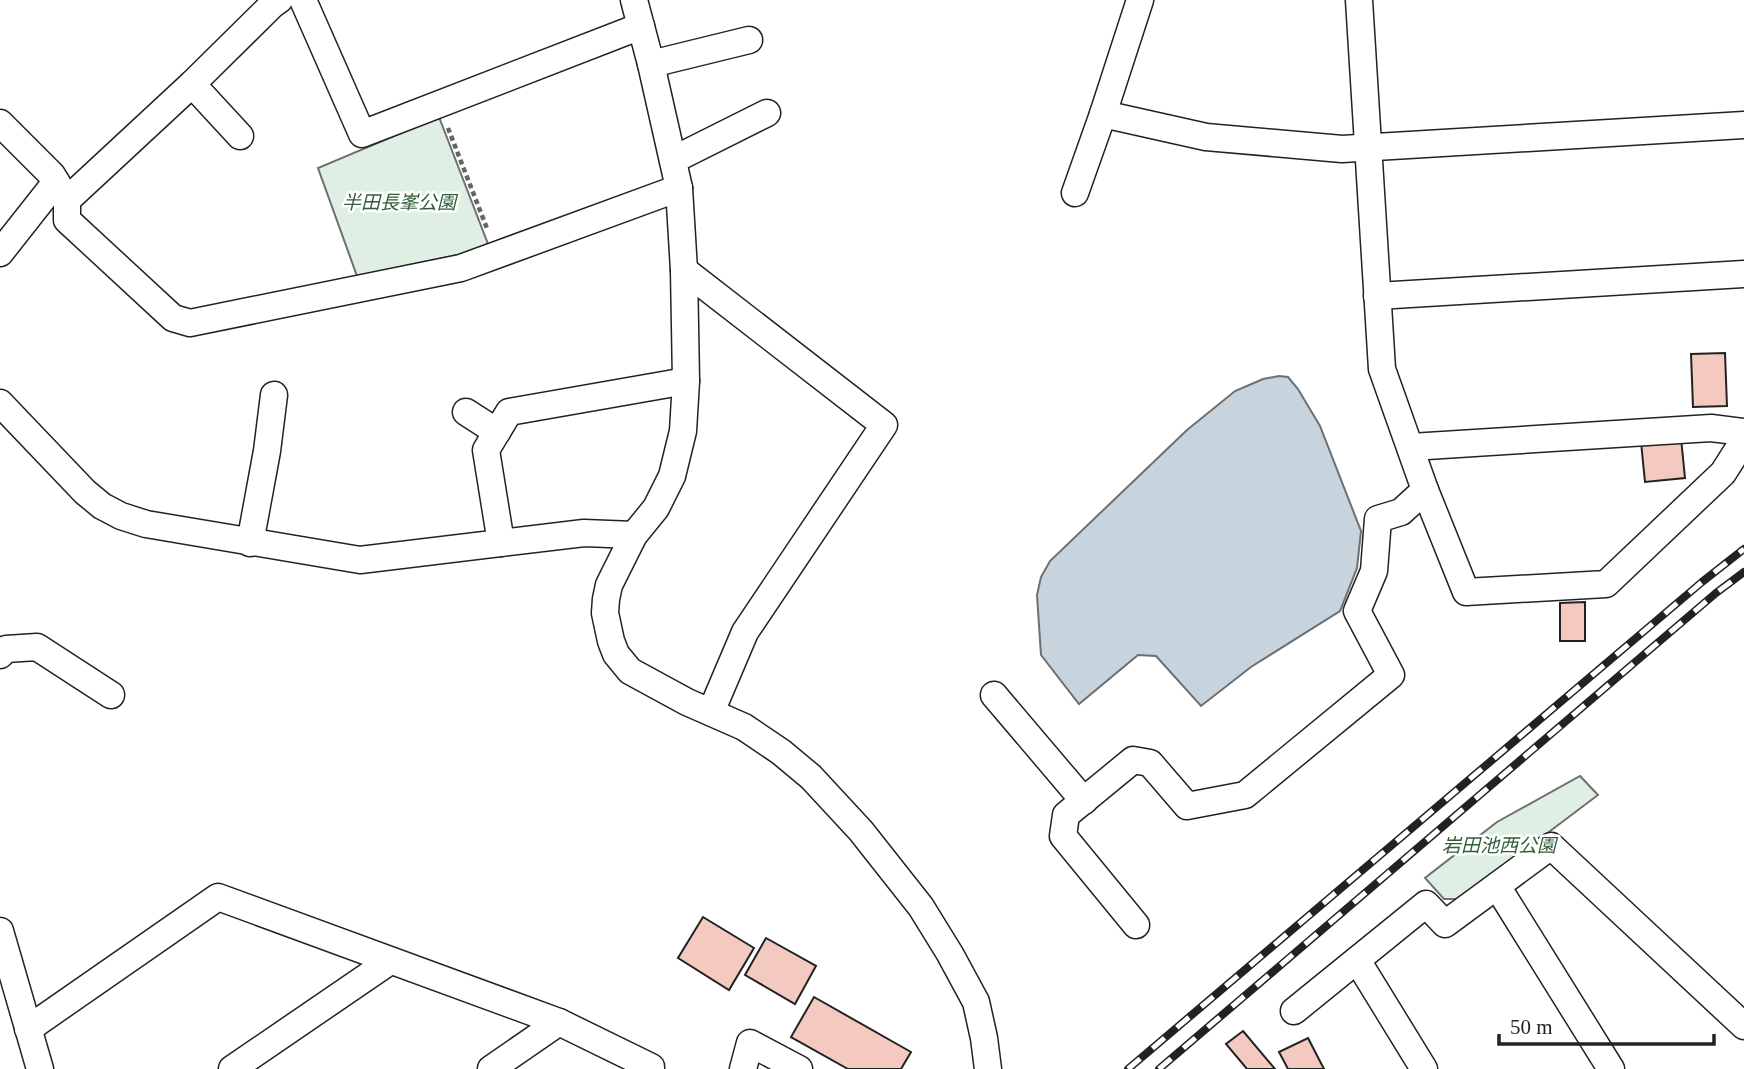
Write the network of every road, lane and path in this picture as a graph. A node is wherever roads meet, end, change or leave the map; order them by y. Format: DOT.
graph roads {
  1 [pos="284,0"];
  2 [pos="634,0"];
  3 [pos="1140,0"];
  4 [pos="1359,0"];
  5 [pos="641,26"];
  6 [pos="749,40"];
  7 [pos="651,64"];
  8 [pos="192,84"];
  9 [pos="439,104"];
  10 [pos="767,113"];
  11 [pos="1103,114"];
  12 [pos="0,123"];
  13 [pos="1744,125"];
  14 [pos="240,136"];
  15 [pos="1369,148"];
  16 [pos="673,160"];
  17 [pos="679,188"];
  18 [pos="62,191"];
  19 [pos="1075,193"];
  20 [pos="0,253"];
  21 [pos="498,255"];
  22 [pos="684,270"];
  23 [pos="1744,274"];
  24 [pos="1377,296"];
  25 [pos="685,381"];
  26 [pos="274,395"];
  27 [pos="0,402"];
  28 [pos="466,412"];
  29 [pos="497,432"];
  30 [pos="1744,432"];
  31 [pos="1744,440"];
  32 [pos="1411,447"];
  33 [pos="1426,490"];
  34 [pos="634,536"];
  35 [pos="250,543"];
  36 [pos="501,543"];
  37 [pos="0,655"];
  38 [pos="111,695"];
  39 [pos="994,695"];
  40 [pos="711,712"];
  41 [pos="1084,801"];
  42 [pos="1497,886"];
  43 [pos="1136,925"];
  44 [pos="0,931"];
  45 [pos="1357,960"];
  46 [pos="390,961"];
  47 [pos="1294,1011"];
  48 [pos="559,1022"];
  49 [pos="1744,1026"];
  50 [pos="28,1029"];
  51 [pos="652,1068"];
  52 [pos="40,1069"];
  53 [pos="232,1069"];
  54 [pos="491,1069"];
  55 [pos="743,1069"];
  56 [pos="799,1069"];
  57 [pos="988,1069"];
  58 [pos="1424,1069"];
  59 [pos="1611,1069"];
  1 -- 8 [label="street"];
  1 -- 9 [label="street"];
  2 -- 5 [label="street"];
  3 -- 11 [label="street"];
  4 -- 15 [label="street"];
  5 -- 7 [label="street"];
  5 -- 9 [label="street"];
  6 -- 7 [label="street"];
  7 -- 16 [label="street"];
  8 -- 14 [label="street"];
  8 -- 18 [label="street"];
  9 -- 21 [label="path"];
  10 -- 16 [label="street"];
  11 -- 15 [label="street"];
  11 -- 19 [label="street"];
  12 -- 18 [label="street"];
  13 -- 15 [label="street"];
  15 -- 24 [label="street"];
  16 -- 17 [label="street"];
  17 -- 21 [label="street"];
  17 -- 22 [label="street"];
  18 -- 20 [label="street"];
  18 -- 21 [label="street"];
  22 -- 25 [label="street"];
  22 -- 40 [label="street"];
  23 -- 24 [label="street"];
  24 -- 32 [label="street"];
  25 -- 29 [label="street"];
  25 -- 34 [label="street"];
  26 -- 35 [label="street"];
  27 -- 35 [label="street"];
  28 -- 29 [label="street"];
  29 -- 36 [label="street"];
  30 -- 32 [label="street"];
  31 -- 33 [label="street"];
  32 -- 33 [label="street"];
  33 -- 41 [label="street"];
  34 -- 36 [label="street"];
  34 -- 40 [label="street"];
  35 -- 36 [label="street"];
  37 -- 38 [label="street"];
  39 -- 41 [label="street"];
  40 -- 57 [label="street"];
  41 -- 43 [label="street"];
  42 -- 45 [label="street"];
  42 -- 49 [label="street"];
  42 -- 59 [label="street"];
  44 -- 50 [label="street"];
  45 -- 47 [label="street"];
  45 -- 58 [label="street"];
  46 -- 48 [label="street"];
  46 -- 50 [label="street"];
  46 -- 53 [label="street"];
  48 -- 51 [label="street"];
  48 -- 54 [label="street"];
  50 -- 52 [label="street"];
  55 -- 56 [label="street"];
}
